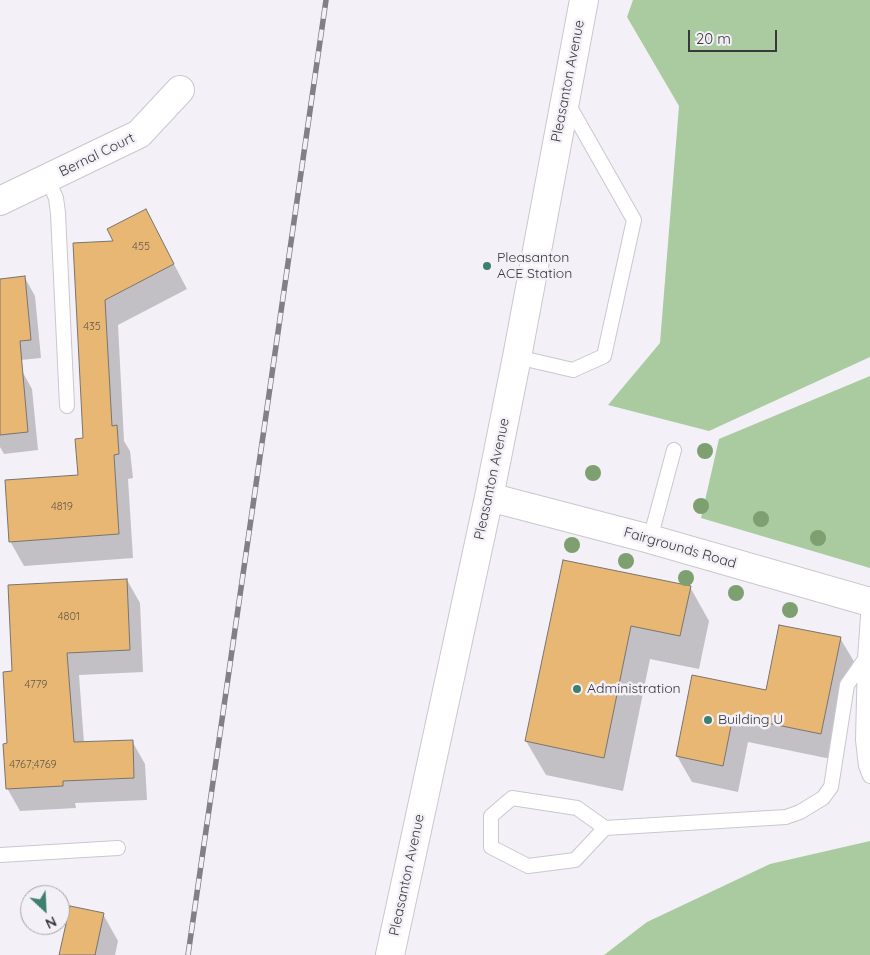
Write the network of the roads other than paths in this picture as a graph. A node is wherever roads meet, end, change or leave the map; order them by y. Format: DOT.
graph roads {
  1 [pos="584,0"];
  2 [pos="180,90"];
  3 [pos="564,97"];
  4 [pos="47,178"];
  5 [pos="0,201"];
  6 [pos="517,357"];
  7 [pos="67,406"];
  8 [pos="674,450"];
  9 [pos="489,497"];
  10 [pos="650,540"];
  11 [pos="869,602"];
  12 [pos="865,660"];
  13 [pos="870,776"];
  14 [pos="606,828"];
  15 [pos="118,848"];
  16 [pos="0,855"];
  17 [pos="390,955"];
  1 -- 3 [label="street, Pleasanton Avenue"];
  2 -- 4 [label="street, Bernal Court"];
  3 -- 6 [label="street, Pleasanton Avenue"];
  3 -- 6 [label="lane"];
  4 -- 5 [label="street, Bernal Court"];
  4 -- 7 [label="lane"];
  6 -- 9 [label="street, Pleasanton Avenue"];
  8 -- 10 [label="lane"];
  9 -- 10 [label="street, Fairgrounds Road"];
  9 -- 17 [label="street, Pleasanton Avenue"];
  10 -- 11 [label="street, Fairgrounds Road"];
  11 -- 12 [label="lane"];
  12 -- 13 [label="lane"];
  12 -- 14 [label="lane"];
  14 -- 14 [label="lane"];
  15 -- 16 [label="lane"];
}
